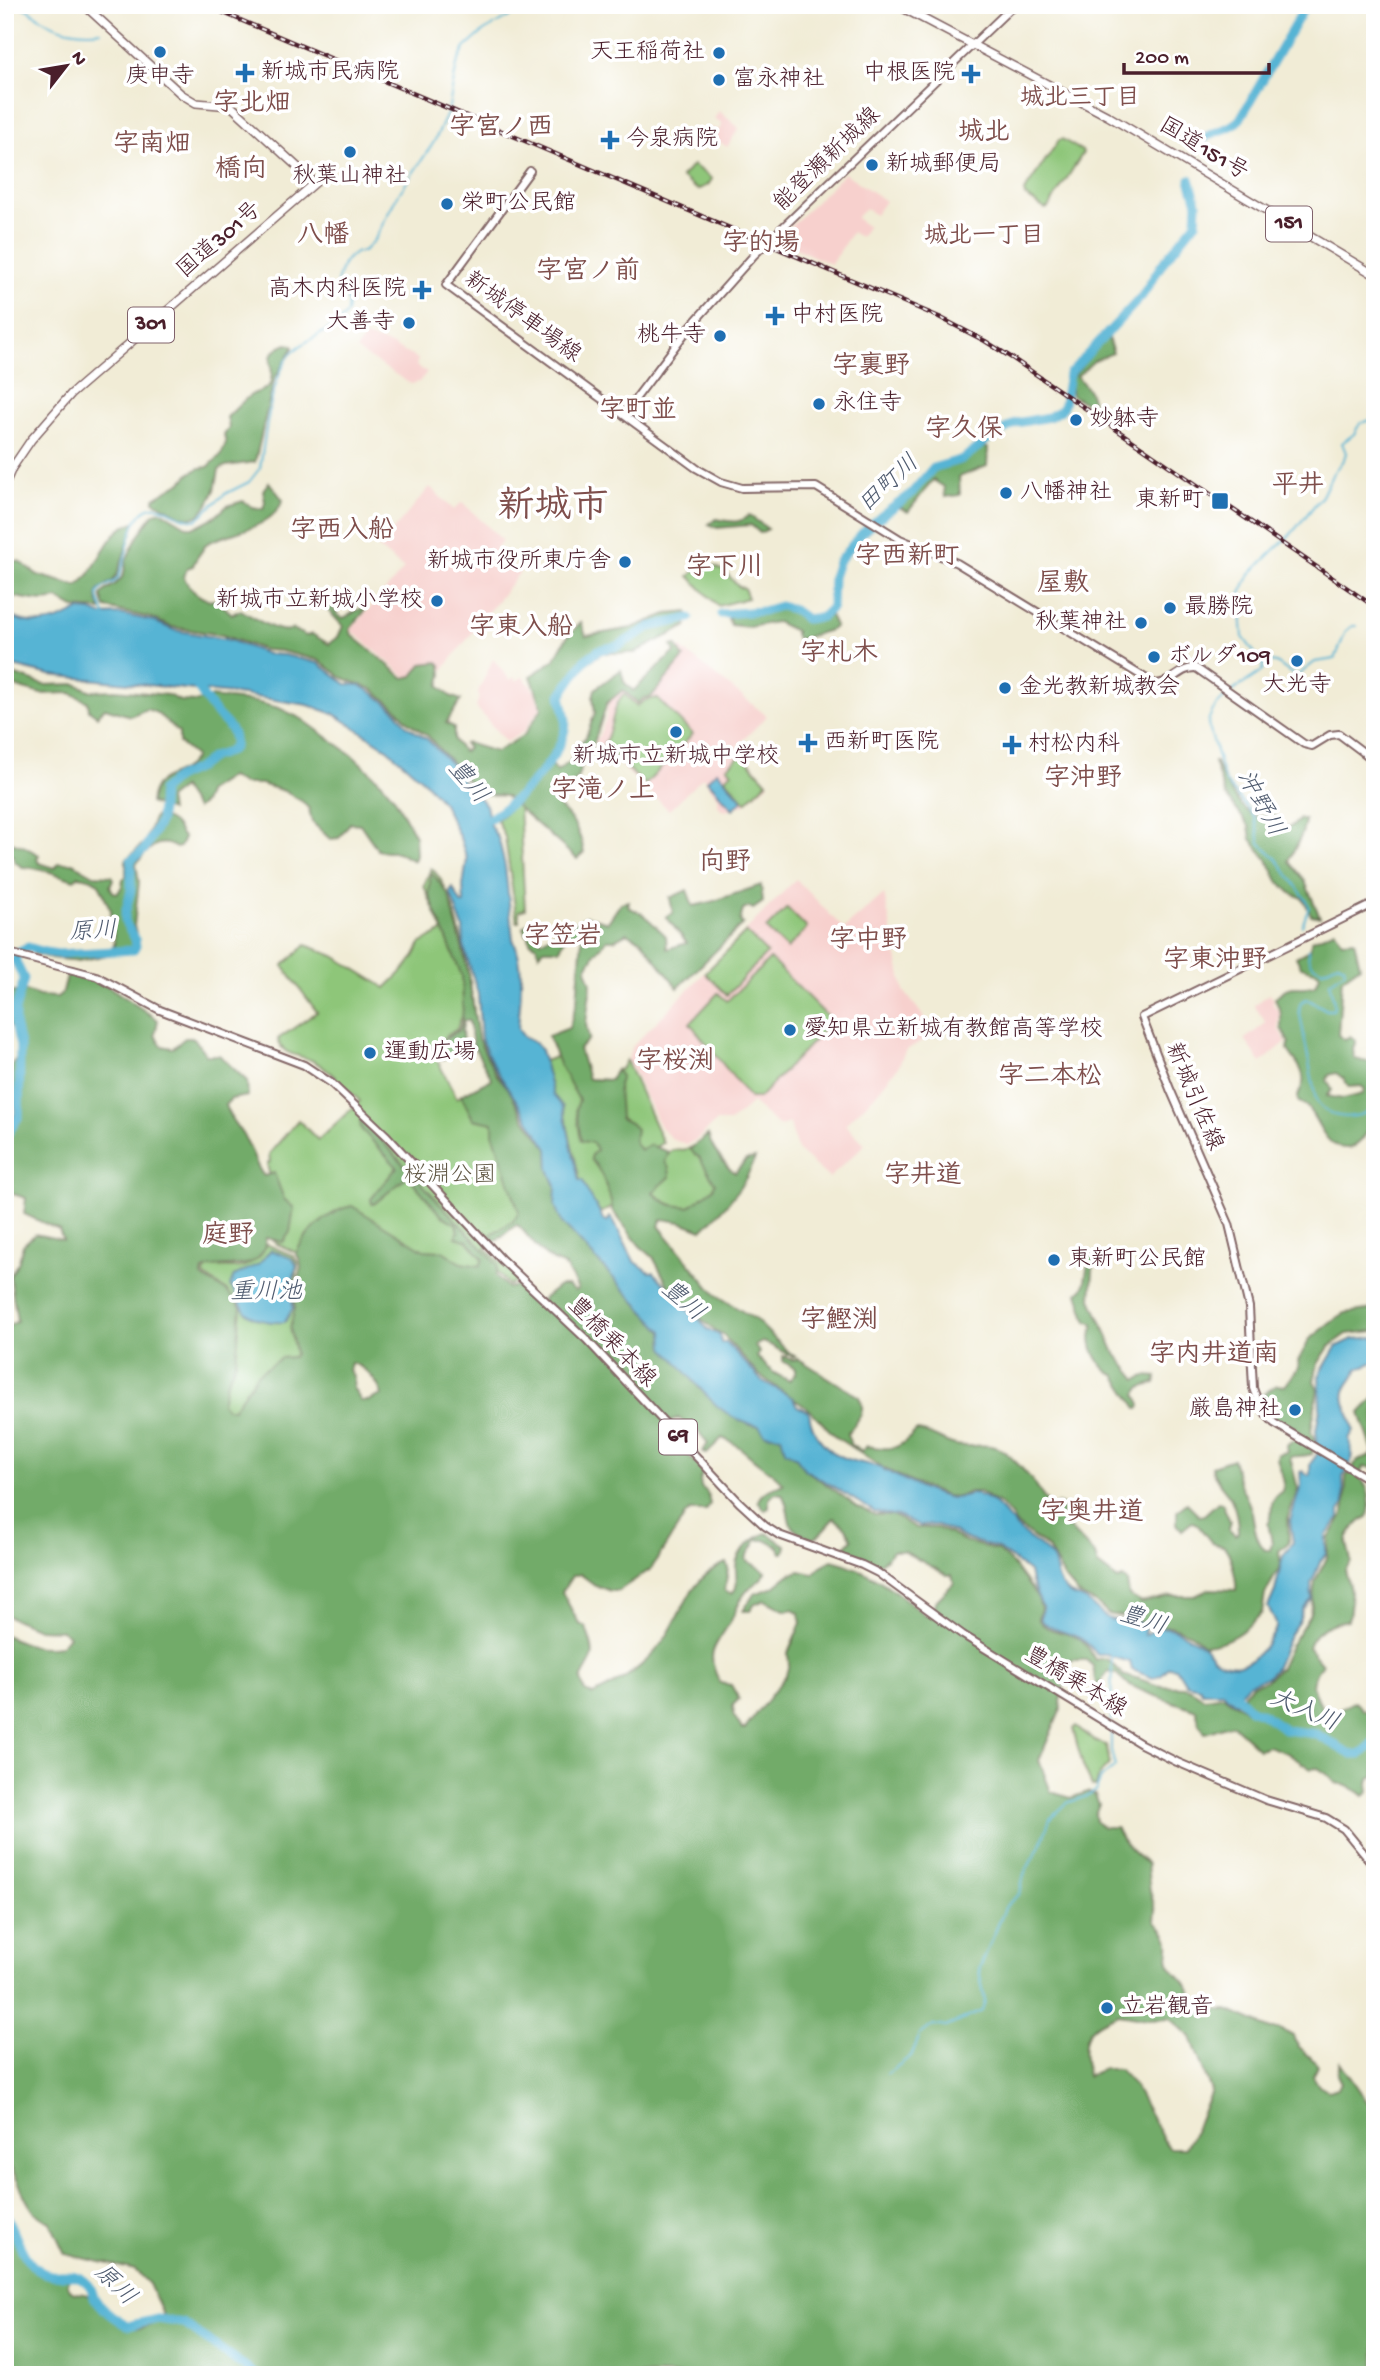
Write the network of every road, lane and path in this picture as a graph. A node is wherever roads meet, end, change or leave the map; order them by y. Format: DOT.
graph roads {
  1 [pos="84,5"];
  2 [pos="897,5"];
  3 [pos="1014,5"];
  4 [pos="974,44"];
  5 [pos="530,171"];
  6 [pos="1375,275"];
  7 [pos="624,414"];
  8 [pos="5,484"];
  9 [pos="1375,761"];
  10 [pos="1375,904"];
  11 [pos="9,953"];
  12 [pos="1375,1483"];
  13 [pos="1375,1867"];
  1 -- 8 [label="highway, 国道301号 / 301"];
  2 -- 4 [label="highway, 国道151号 / 151"];
  3 -- 4 [label="main road, 能登瀬新城線"];
  4 -- 6 [label="highway, 国道151号 / 151"];
  4 -- 7 [label="main road, 能登瀬新城線"];
  5 -- 7 [label="main road, 新城停車場線"];
  7 -- 9 [label="main road"];
  10 -- 12 [label="main road, 新城引佐線"];
  11 -- 13 [label="main road, 豊橋乗本線 / 69"];
}
